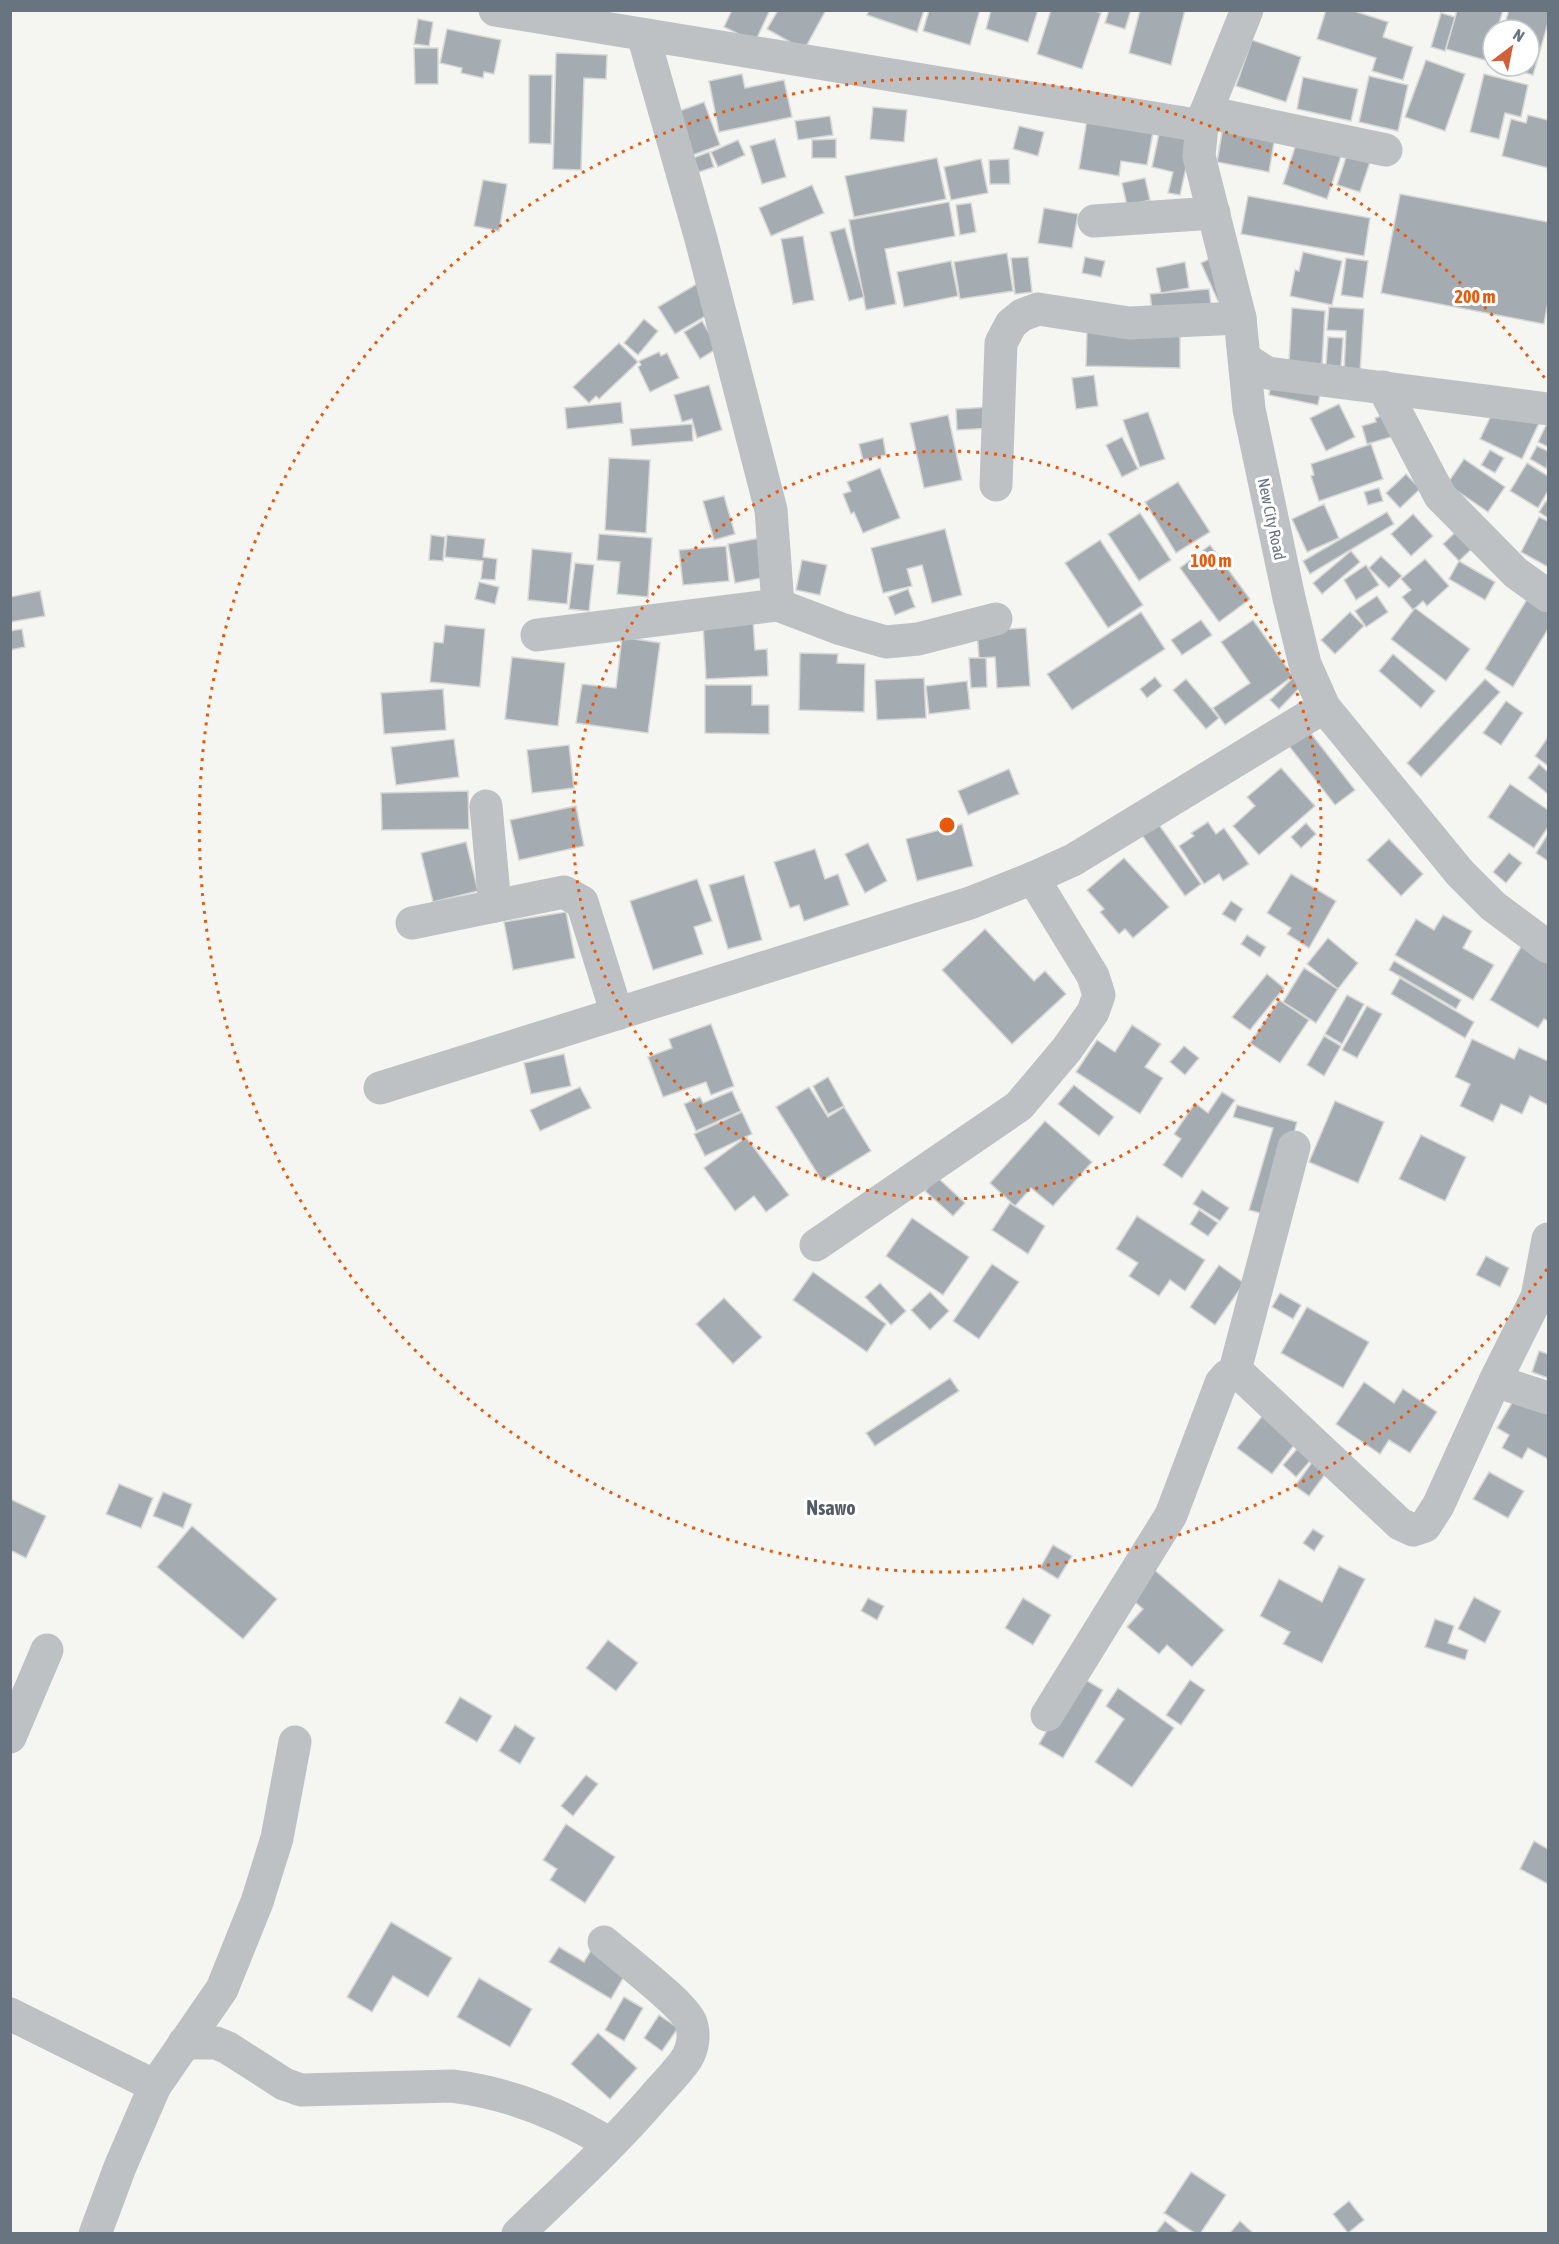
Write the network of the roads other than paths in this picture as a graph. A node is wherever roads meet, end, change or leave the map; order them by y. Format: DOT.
graph roads {
  1 [pos="495,10"];
  2 [pos="1247,10"];
  3 [pos="643,35"];
  4 [pos="1204,119"];
  5 [pos="1386,150"];
  6 [pos="1214,213"];
  7 [pos="1094,222"];
  8 [pos="1240,318"];
  9 [pos="1245,359"];
  10 [pos="1383,387"];
  11 [pos="1548,409"];
  12 [pos="996,485"];
  13 [pos="1548,596"];
  14 [pos="778,605"];
  15 [pos="996,619"];
  16 [pos="537,635"];
  17 [pos="1324,707"];
  18 [pos="486,806"];
  19 [pos="1033,878"];
  20 [pos="495,906"];
  21 [pos="412,923"];
  22 [pos="1548,947"];
  23 [pos="617,1014"];
  24 [pos="380,1088"];
  25 [pos="1294,1147"];
  26 [pos="1548,1239"];
  27 [pos="816,1245"];
  28 [pos="1234,1374"];
  29 [pos="1495,1381"];
  30 [pos="1548,1398"];
  31 [pos="47,1650"];
  32 [pos="1047,1715"];
  33 [pos="10,1737"];
  34 [pos="295,1742"];
  35 [pos="604,1942"];
  36 [pos="10,2014"];
  37 [pos="184,2043"];
  38 [pos="155,2086"];
  39 [pos="610,2144"];
  40 [pos="95,2234"];
  41 [pos="518,2234"];
  1 -- 3 [label="street"];
  2 -- 4 [label="street, New City Road"];
  3 -- 4 [label="street"];
  3 -- 14 [label="street"];
  4 -- 5 [label="street"];
  4 -- 6 [label="street, New City Road"];
  6 -- 7 [label="street"];
  6 -- 8 [label="street, New City Road"];
  8 -- 9 [label="street, New City Road"];
  8 -- 12 [label="street"];
  9 -- 10 [label="street"];
  9 -- 17 [label="street, New City Road"];
  10 -- 11 [label="street"];
  10 -- 13 [label="street"];
  14 -- 15 [label="street"];
  14 -- 16 [label="street"];
  17 -- 19 [label="street"];
  17 -- 22 [label="street, New City Road"];
  18 -- 20 [label="street"];
  19 -- 23 [label="street"];
  19 -- 27 [label="street"];
  20 -- 21 [label="street"];
  20 -- 23 [label="street"];
  23 -- 24 [label="street"];
  25 -- 28 [label="street"];
  26 -- 29 [label="street"];
  28 -- 29 [label="street"];
  28 -- 32 [label="street"];
  29 -- 30 [label="street"];
  31 -- 33 [label="street"];
  34 -- 37 [label="street"];
  35 -- 39 [label="street"];
  36 -- 38 [label="street"];
  37 -- 38 [label="street"];
  37 -- 39 [label="street"];
  38 -- 40 [label="street"];
  39 -- 41 [label="street"];
}
